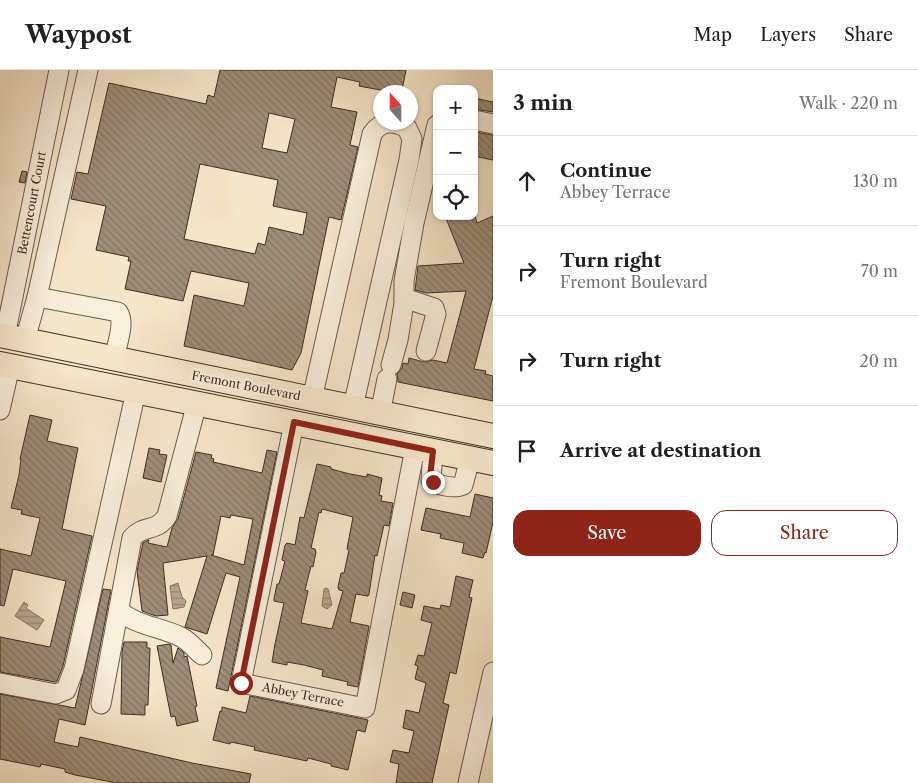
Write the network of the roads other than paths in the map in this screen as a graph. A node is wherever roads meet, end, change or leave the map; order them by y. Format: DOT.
graph roads {
  1 [pos="59,70"];
  2 [pos="88,70"];
  3 [pos="478,121"];
  4 [pos="493,124"];
  5 [pos="436,130"];
  6 [pos="37,297"];
  7 [pos="404,298"];
  8 [pos="10,337"];
  9 [pos="426,351"];
  10 [pos="114,359"];
  11 [pos="5,365"];
  12 [pos="136,391"];
  13 [pos="312,399"];
  14 [pos="197,403"];
  15 [pos="353,407"];
  16 [pos="0,410"];
  17 [pos="380,414"];
  18 [pos="294,422"];
  19 [pos="493,436"];
  20 [pos="424,449"];
  21 [pos="493,463"];
  22 [pos="119,611"];
  23 [pos="202,655"];
  24 [pos="493,672"];
  25 [pos="0,683"];
  26 [pos="101,704"];
  27 [pos="468,783"];
  1 -- 8 [label="street, Bettencourt Court"];
  2 -- 6 [label="street"];
  3 -- 4 [label="street"];
  5 -- 7 [label="street"];
  6 -- 8 [label="street"];
  6 -- 10 [label="street"];
  7 -- 9 [label="street"];
  7 -- 17 [label="street"];
  8 -- 10 [label="main road, Fremont Boulevard"];
  10 -- 13 [label="main road, Fremont Boulevard"];
  11 -- 12 [label="main road, Fremont Boulevard"];
  11 -- 16 [label="street"];
  12 -- 14 [label="main road, Fremont Boulevard"];
  12 -- 25 [label="street"];
  13 -- 15 [label="main road, Fremont Boulevard"];
  13 -- 15 [label="street"];
  14 -- 18 [label="main road, Fremont Boulevard"];
  14 -- 22 [label="street"];
  15 -- 17 [label="main road, Fremont Boulevard"];
  17 -- 19 [label="main road, Fremont Boulevard"];
  18 -- 20 [label="main road, Fremont Boulevard"];
  18 -- 20 [label="street, Abbey Terrace"];
  20 -- 21 [label="main road, Fremont Boulevard"];
  22 -- 23 [label="street"];
  22 -- 26 [label="street"];
  24 -- 27 [label="street"];
}
